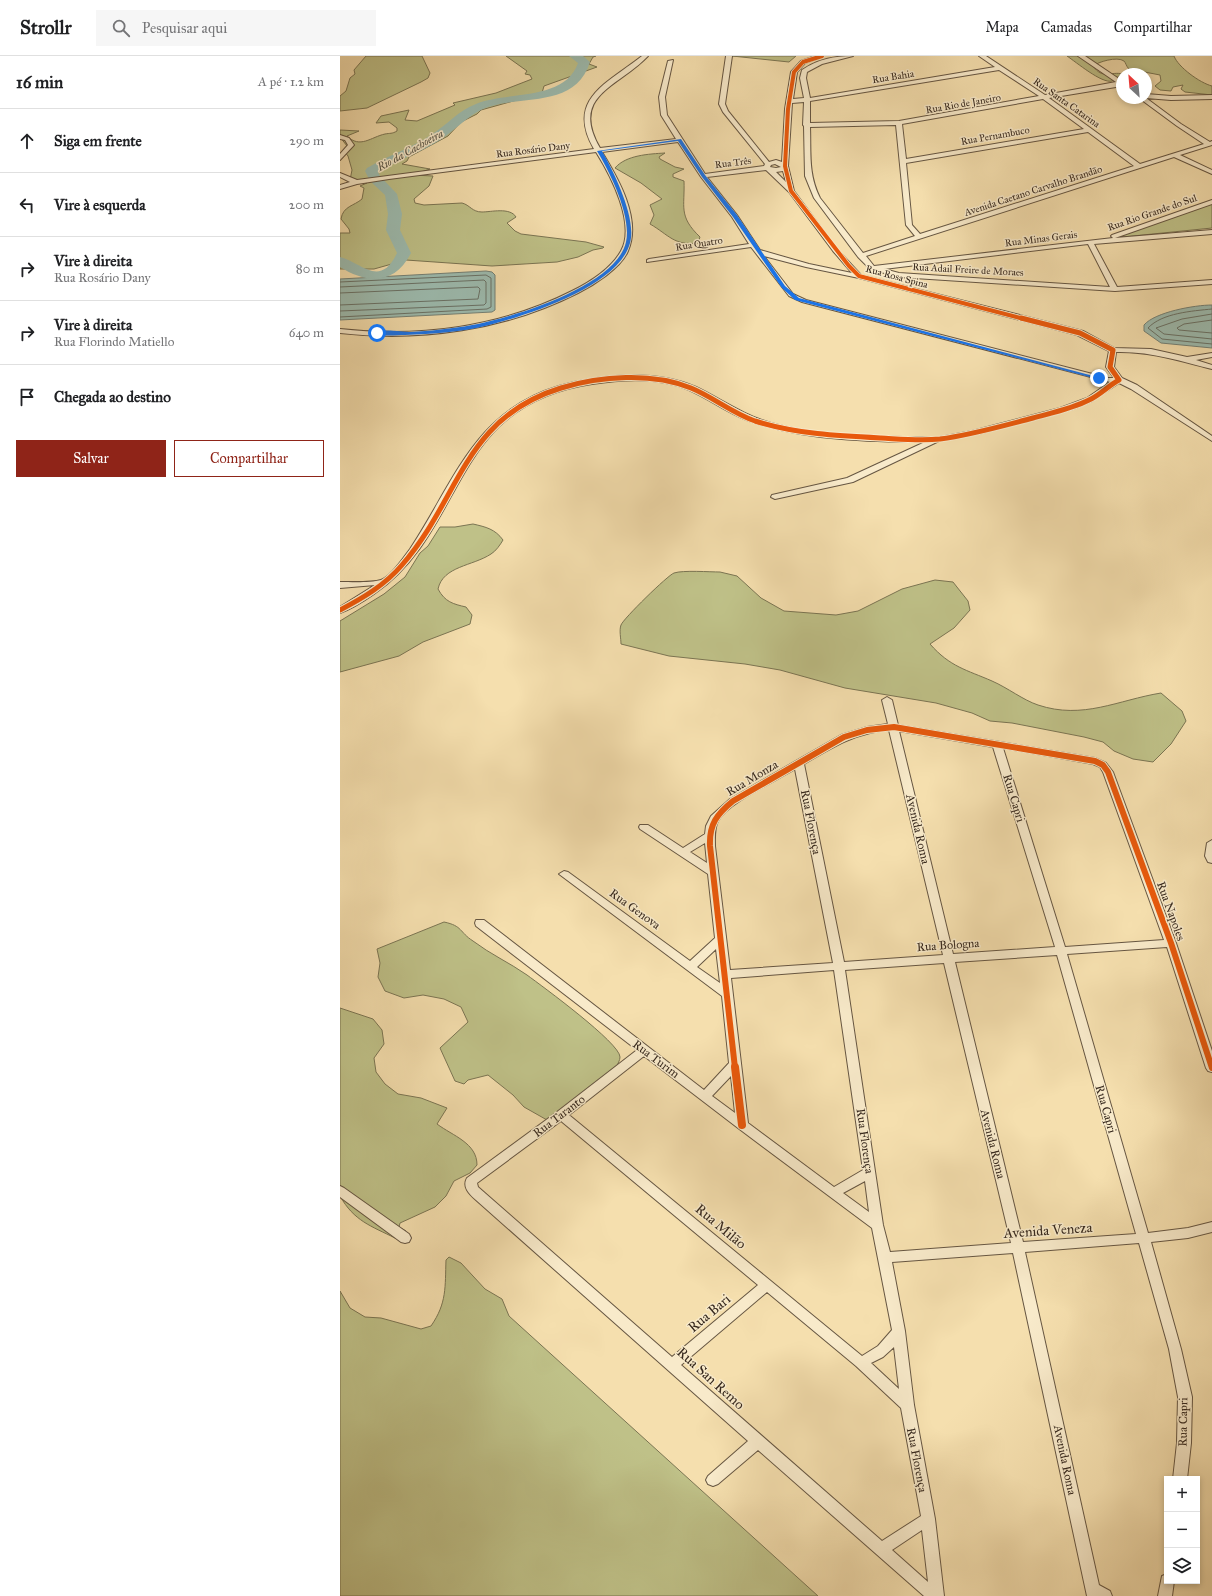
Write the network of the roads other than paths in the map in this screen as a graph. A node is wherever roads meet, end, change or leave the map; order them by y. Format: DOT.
graph roads {
  1 [pos="645,56"];
  2 [pos="729,56"];
  3 [pos="822,56"];
  4 [pos="850,56"];
  5 [pos="982,56"];
  6 [pos="1081,56"];
  7 [pos="671,61"];
  8 [pos="1000,68"];
  9 [pos="1116,80"];
  10 [pos="1116,85"];
  11 [pos="1152,96"];
  12 [pos="1044,97"];
  13 [pos="1212,97"];
  14 [pos="807,100"];
  15 [pos="790,101"];
  16 [pos="1150,104"];
  17 [pos="797,109"];
  18 [pos="899,123"];
  19 [pos="806,125"];
  20 [pos="1089,130"];
  21 [pos="340,137"];
  22 [pos="679,140"];
  23 [pos="1211,144"];
  24 [pos="600,151"];
  25 [pos="1175,155"];
  26 [pos="340,158"];
  27 [pos="904,161"];
  28 [pos="785,166"];
  29 [pos="768,167"];
  30 [pos="1140,167"];
  31 [pos="1212,172"];
  32 [pos="340,175"];
  33 [pos="703,176"];
  34 [pos="356,182"];
  35 [pos="340,187"];
  36 [pos="791,191"];
  37 [pos="1212,202"];
  38 [pos="1212,232"];
  39 [pos="918,236"];
  40 [pos="1099,241"];
  41 [pos="1090,242"];
  42 [pos="753,245"];
  43 [pos="759,252"];
  44 [pos="860,256"];
  45 [pos="649,261"];
  46 [pos="872,268"];
  47 [pos="859,276"];
  48 [pos="1212,282"];
  49 [pos="1115,289"];
  50 [pos="340,331"];
  51 [pos="1113,350"];
  52 [pos="1212,355"];
  53 [pos="1186,359"];
  54 [pos="1212,367"];
  55 [pos="1119,380"];
  56 [pos="1212,438"];
  57 [pos="938,439"];
  58 [pos="775,497"];
  59 [pos="383,582"];
  60 [pos="340,585"];
  61 [pos="340,610"];
  62 [pos="887,700"];
  63 [pos="894,728"];
  64 [pos="997,744"];
  65 [pos="799,763"];
  66 [pos="1102,765"];
  67 [pos="644,826"];
  68 [pos="710,835"];
  69 [pos="1212,843"];
  70 [pos="683,852"];
  71 [pos="1212,860"];
  72 [pos="713,872"];
  73 [pos="564,874"];
  74 [pos="480,923"];
  75 [pos="720,940"];
  76 [pos="1171,943"];
  77 [pos="1061,950"];
  78 [pos="948,958"];
  79 [pos="839,965"];
  80 [pos="691,966"];
  81 [pos="726,974"];
  82 [pos="726,994"];
  83 [pos="644,1050"];
  84 [pos="735,1064"];
  85 [pos="1212,1068"];
  86 [pos="706,1096"];
  87 [pos="561,1115"];
  88 [pos="742,1125"];
  89 [pos="869,1172"];
  90 [pos="471,1181"];
  91 [pos="340,1191"];
  92 [pos="834,1193"];
  93 [pos="877,1224"];
  94 [pos="1212,1227"];
  95 [pos="405,1238"];
  96 [pos="1144,1238"];
  97 [pos="1018,1248"];
  98 [pos="885,1257"];
  99 [pos="767,1285"];
  100 [pos="899,1331"];
  101 [pos="861,1362"];
  102 [pos="672,1365"];
  103 [pos="907,1405"];
  104 [pos="757,1442"];
  105 [pos="1180,1476"];
  106 [pos="713,1480"];
  107 [pos="928,1519"];
  108 [pos="882,1550"];
  109 [pos="1167,1584"];
  110 [pos="1098,1594"];
  111 [pos="936,1596"];
  112 [pos="1165,1596"];
  1 -- 24 [label="street"];
  2 -- 29 [label="street"];
  3 -- 15 [label="street, Rua Rosa Spina"];
  4 -- 14 [label="street"];
  5 -- 8 [label="street, Rua Santa Catarina"];
  6 -- 9 [label="street"];
  7 -- 22 [label="street"];
  8 -- 12 [label="street, Rua Santa Catarina"];
  8 -- 14 [label="street, Rua Bahia"];
  10 -- 12 [label="street, Rua Rio de Janeiro"];
  11 -- 13 [label="street"];
  12 -- 18 [label="street, Rua Rio de Janeiro"];
  12 -- 20 [label="street, Rua Santa Catarina"];
  14 -- 15 [label="street, Rua Bahia"];
  14 -- 17 [label="street"];
  15 -- 17 [label="street, Rua Rosa Spina"];
  16 -- 23 [label="street"];
  17 -- 19 [label="street"];
  17 -- 28 [label="street, Rua Rosa Spina"];
  18 -- 19 [label="street, Rua Rio de Janeiro"];
  18 -- 27 [label="street"];
  19 -- 44 [label="street"];
  20 -- 27 [label="street, Rua Pernambuco"];
  20 -- 30 [label="street, Rua Santa Catarina"];
  21 -- 26 [label="street"];
  22 -- 24 [label="street, Rua Rosário Dany"];
  22 -- 33 [label="street"];
  23 -- 25 [label="street, Avenida Caetano Carvalho Brandão"];
  24 -- 34 [label="street, Rua Rosário Dany"];
  24 -- 50 [label="street"];
  25 -- 30 [label="street, Avenida Caetano Carvalho Brandão"];
  25 -- 31 [label="street"];
  27 -- 39 [label="street"];
  28 -- 29 [label="street, Rua Três"];
  28 -- 36 [label="street, Rua Rosa Spina"];
  29 -- 33 [label="street, Rua Três"];
  29 -- 36 [label="street"];
  30 -- 39 [label="street, Avenida Caetano Carvalho Brandão"];
  32 -- 34 [label="street"];
  33 -- 42 [label="street"];
  34 -- 35 [label="street, Rua Rosário Dany"];
  36 -- 47 [label="street, Rua Rosa Spina"];
  37 -- 40 [label="street, Rua Rio Grande do Sul"];
  38 -- 40 [label="street, Rua Minas Gerais"];
  39 -- 44 [label="street, Avenida Caetano Carvalho Brandão"];
  40 -- 41 [label="street, Rua Minas Gerais"];
  41 -- 46 [label="street, Rua Minas Gerais"];
  41 -- 49 [label="street"];
  42 -- 43 [label="street"];
  42 -- 45 [label="street, Rua Quatro"];
  43 -- 47 [label="street"];
  43 -- 55 [label="street"];
  44 -- 46 [label="street"];
  46 -- 49 [label="street, Rua Adail Freire de Moraes"];
  47 -- 51 [label="street, Rua Rosa Spina"];
  48 -- 49 [label="street, Rua Adail Freire de Moraes"];
  51 -- 53 [label="street"];
  51 -- 55 [label="street"];
  52 -- 53 [label="street"];
  53 -- 54 [label="street"];
  55 -- 56 [label="street"];
  55 -- 57 [label="street"];
  57 -- 58 [label="street"];
  57 -- 59 [label="street"];
  59 -- 60 [label="street"];
  59 -- 61 [label="street"];
  62 -- 63 [label="street, Avenida Roma"];
  63 -- 64 [label="street, Rua Monza"];
  63 -- 65 [label="street, Rua Monza"];
  63 -- 78 [label="street, Avenida Roma"];
  64 -- 66 [label="street, Rua Monza"];
  64 -- 77 [label="street, Rua Capri"];
  65 -- 68 [label="street, Rua Monza"];
  65 -- 79 [label="street, Rua Florença"];
  66 -- 76 [label="street, Rua Napoles"];
  67 -- 70 [label="street"];
  68 -- 70 [label="street"];
  68 -- 72 [label="street, Rua Monza"];
  69 -- 71 [label="street"];
  70 -- 72 [label="street"];
  72 -- 75 [label="street, Rua Monza"];
  73 -- 80 [label="street, Rua Genova"];
  74 -- 83 [label="street, Rua Turim"];
  75 -- 80 [label="street"];
  75 -- 81 [label="street, Rua Monza"];
  76 -- 77 [label="street, Rua Bologna"];
  76 -- 85 [label="street, Rua Napoles"];
  77 -- 78 [label="street, Rua Bologna"];
  77 -- 96 [label="street, Rua Capri"];
  78 -- 79 [label="street, Rua Bologna"];
  78 -- 97 [label="street, Avenida Roma"];
  79 -- 81 [label="street, Rua Bologna"];
  79 -- 89 [label="street, Rua Florença"];
  80 -- 82 [label="street, Rua Genova"];
  81 -- 82 [label="street, Rua Monza"];
  82 -- 84 [label="street, Rua Monza"];
  83 -- 86 [label="street, Rua Turim"];
  83 -- 87 [label="street, Rua Taranto"];
  84 -- 86 [label="street"];
  84 -- 88 [label="street, Rua Monza"];
  86 -- 88 [label="street, Rua Turim"];
  87 -- 90 [label="street, Rua Taranto"];
  87 -- 99 [label="street, Rua Milão"];
  88 -- 92 [label="street, Rua Turim"];
  89 -- 92 [label="street"];
  89 -- 93 [label="street, Rua Florença"];
  90 -- 102 [label="street, Rua San Remo"];
  91 -- 95 [label="street"];
  92 -- 93 [label="street, Rua Turim"];
  93 -- 98 [label="street, Rua Florença"];
  94 -- 96 [label="street, Avenida Veneza"];
  96 -- 97 [label="street, Avenida Veneza"];
  96 -- 105 [label="street, Rua Capri"];
  97 -- 98 [label="street, Avenida Veneza"];
  97 -- 110 [label="street, Avenida Roma"];
  98 -- 100 [label="street, Rua Florença"];
  99 -- 101 [label="street, Rua Milão"];
  99 -- 102 [label="street, Rua Bari"];
  100 -- 101 [label="street"];
  100 -- 103 [label="street, Rua Florença"];
  101 -- 103 [label="street, Rua Milão"];
  102 -- 104 [label="street, Rua San Remo"];
  103 -- 107 [label="street, Rua Florença"];
  104 -- 106 [label="street"];
  104 -- 108 [label="street, Rua San Remo"];
  107 -- 108 [label="street"];
  107 -- 111 [label="street, Rua Florença"];
  108 -- 111 [label="street, Rua San Remo"];
  109 -- 112 [label="street"];
}
